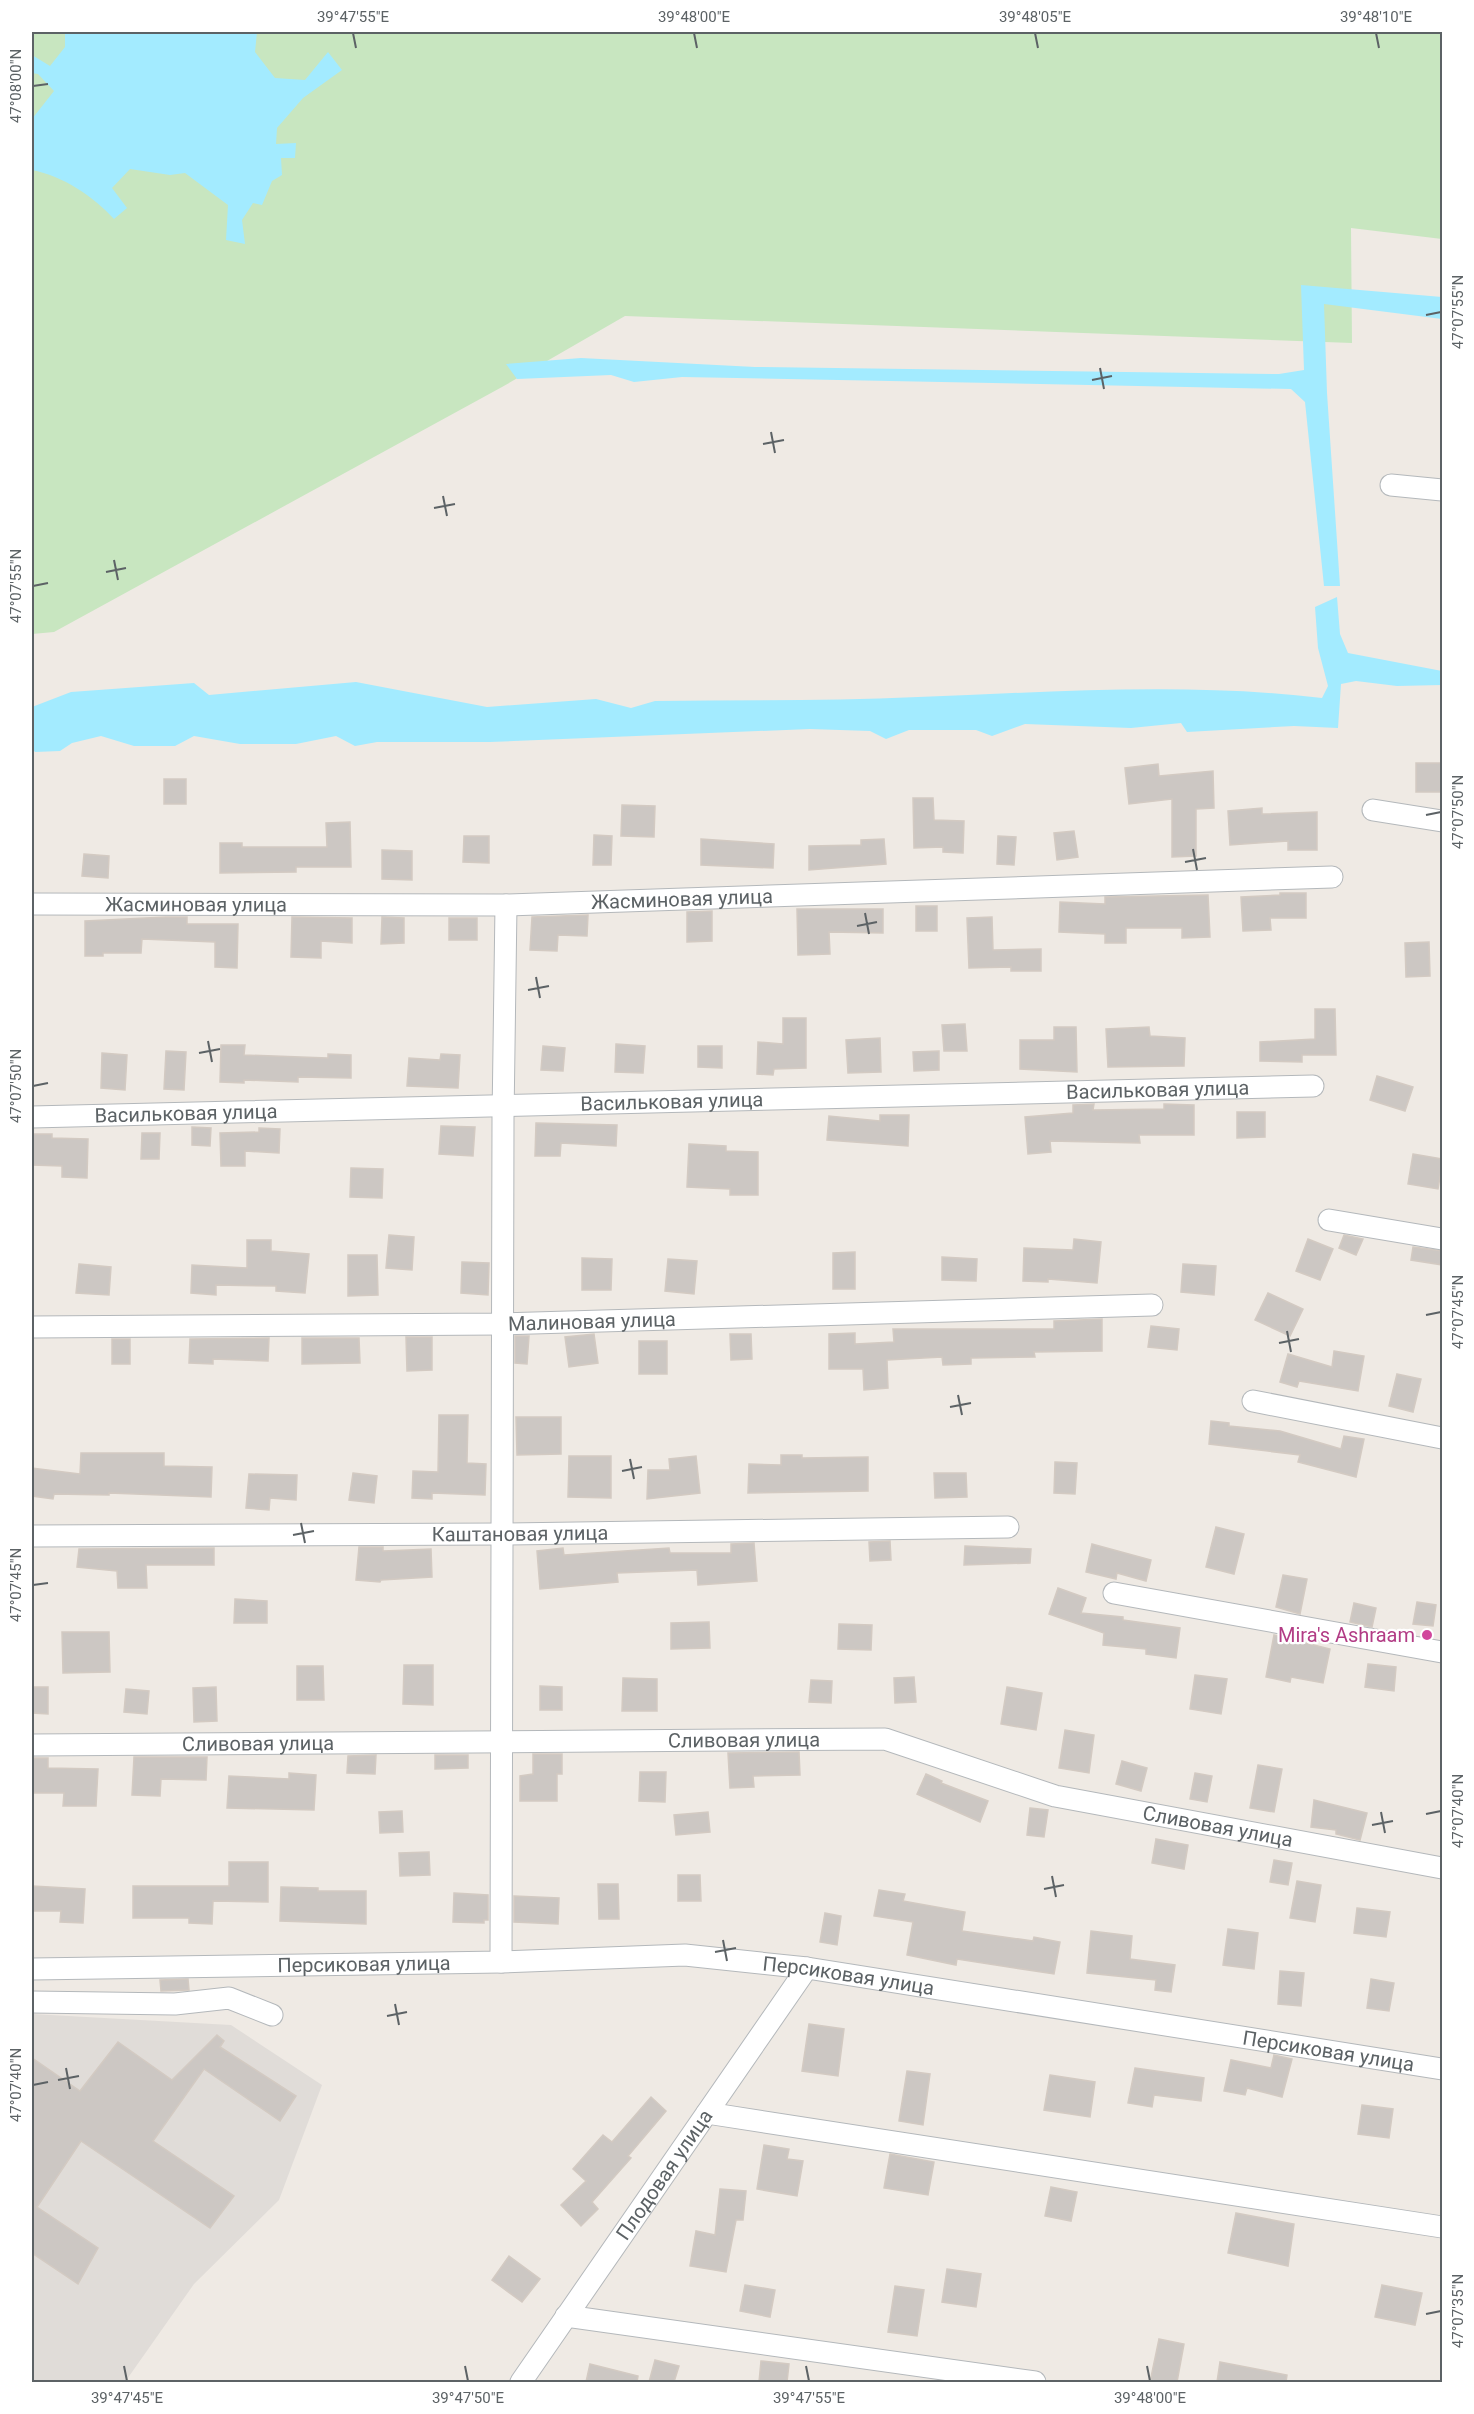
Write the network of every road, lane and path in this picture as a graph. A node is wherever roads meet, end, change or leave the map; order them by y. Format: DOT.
graph roads {
  1 [pos="1390,485"];
  2 [pos="1443,490"];
  3 [pos="1373,810"];
  4 [pos="1443,821"];
  5 [pos="1332,877"];
  6 [pos="32,904"];
  7 [pos="506,905"];
  8 [pos="1313,1086"];
  9 [pos="503,1104"];
  10 [pos="32,1117"];
  11 [pos="1329,1220"];
  12 [pos="1443,1239"];
  13 [pos="1152,1305"];
  14 [pos="502,1324"];
  15 [pos="32,1327"];
  16 [pos="1253,1401"];
  17 [pos="1443,1438"];
  18 [pos="1008,1527"];
  19 [pos="502,1534"];
  20 [pos="32,1536"];
  21 [pos="1114,1593"];
  22 [pos="1443,1652"];
  23 [pos="501,1742"];
  24 [pos="32,1745"];
  25 [pos="1443,1868"];
  26 [pos="501,1962"];
  27 [pos="807,1968"];
  28 [pos="32,1969"];
  29 [pos="32,2002"];
  30 [pos="272,2015"];
  31 [pos="1443,2069"];
  32 [pos="707,2113"];
  33 [pos="1443,2227"];
  34 [pos="567,2316"];
  35 [pos="521,2382"];
  36 [pos="1035,2382"];
  1 -- 2 [label="street"];
  3 -- 4 [label="street"];
  5 -- 7 [label="street, Жасминовая улица"];
  6 -- 7 [label="street, Жасминовая улица"];
  7 -- 9 [label="street"];
  8 -- 9 [label="street, Васильковая улица"];
  9 -- 10 [label="street, Васильковая улица"];
  9 -- 14 [label="street"];
  11 -- 12 [label="street"];
  13 -- 14 [label="street, Малиновая улица"];
  14 -- 15 [label="street, Малиновая улица"];
  14 -- 19 [label="street"];
  16 -- 17 [label="street"];
  18 -- 19 [label="street, Каштановая улица"];
  19 -- 20 [label="street, Каштановая улица"];
  19 -- 23 [label="street"];
  21 -- 22 [label="street"];
  23 -- 24 [label="street, Сливовая улица"];
  23 -- 25 [label="street, Сливовая улица"];
  23 -- 26 [label="street"];
  26 -- 27 [label="street, Персиковая улица"];
  26 -- 28 [label="street, Персиковая улица"];
  27 -- 31 [label="street, Персиковая улица"];
  27 -- 32 [label="street, Плодовая улица"];
  29 -- 30 [label="street"];
  32 -- 33 [label="street"];
  32 -- 34 [label="street, Плодовая улица"];
  34 -- 35 [label="street, Плодовая улица"];
  34 -- 36 [label="street"];
}
